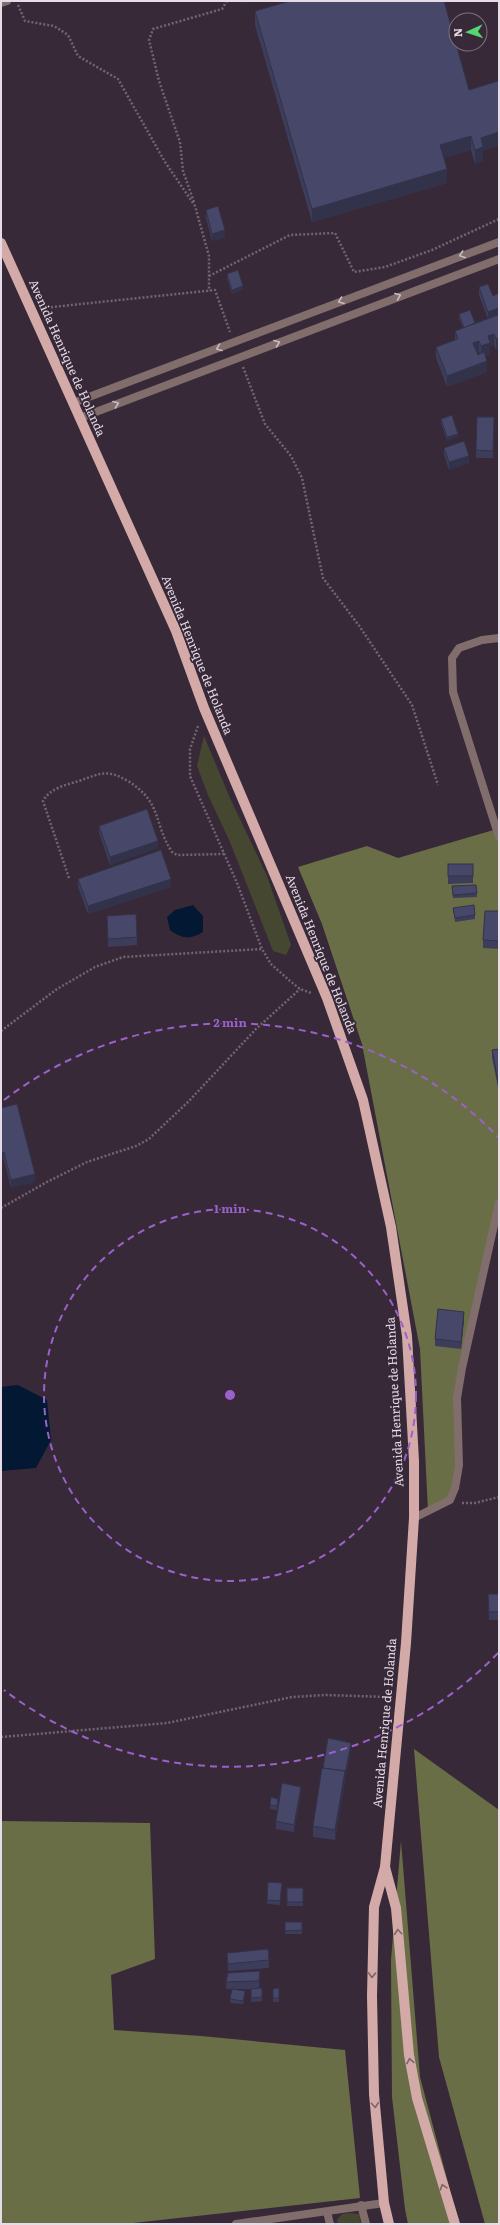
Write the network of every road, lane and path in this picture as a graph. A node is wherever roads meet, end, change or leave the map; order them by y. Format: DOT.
graph roads {
  1 [pos="7,1"];
  2 [pos="16,1"];
  3 [pos="227,1"];
  4 [pos="1,3"];
  5 [pos="195,206"];
  6 [pos="499,219"];
  7 [pos="499,242"];
  8 [pos="1,243"];
  9 [pos="499,259"];
  10 [pos="209,276"];
  11 [pos="209,291"];
  12 [pos="30,309"];
  13 [pos="234,342"];
  14 [pos="240,357"];
  15 [pos="73,403"];
  16 [pos="80,418"];
  17 [pos="499,638"];
  18 [pos="204,708"];
  19 [pos="438,785"];
  20 [pos="499,837"];
  21 [pos="224,854"];
  22 [pos="69,878"];
  23 [pos="262,949"];
  24 [pos="300,989"];
  25 [pos="327,998"];
  26 [pos="1,1031"];
  27 [pos="499,1203"];
  28 [pos="1,1208"];
  29 [pos="499,1497"];
  30 [pos="450,1500"];
  31 [pos="414,1518"];
  32 [pos="401,1698"];
  33 [pos="1,1737"];
  34 [pos="385,1867"];
  35 [pos="384,2202"];
  36 [pos="362,2205"];
  37 [pos="327,2212"];
  38 [pos="236,2224"];
  39 [pos="330,2224"];
  40 [pos="366,2224"];
  41 [pos="389,2224"];
  42 [pos="455,2224"];
  1 -- 4 [label="street"];
  2 -- 5 [label="path"];
  3 -- 5 [label="path"];
  5 -- 10 [label="path"];
  6 -- 10 [label="path"];
  7 -- 13 [label="street, one-way"];
  8 -- 12 [label="main road, Avenida Henrique de Holanda"];
  14 -- 9 [label="street, one-way"];
  10 -- 11 [label="path"];
  11 -- 12 [label="path"];
  11 -- 13 [label="path"];
  12 -- 15 [label="main road, Avenida Henrique de Holanda"];
  13 -- 15 [label="street, one-way"];
  16 -- 14 [label="street, one-way"];
  14 -- 19 [label="path"];
  15 -- 16 [label="main road, Avenida Henrique de Holanda"];
  16 -- 18 [label="main road, Avenida Henrique de Holanda"];
  17 -- 20 [label="street"];
  18 -- 21 [label="path"];
  18 -- 25 [label="main road, Avenida Henrique de Holanda"];
  21 -- 22 [label="path"];
  21 -- 23 [label="path"];
  23 -- 24 [label="path"];
  23 -- 26 [label="path"];
  24 -- 25 [label="path"];
  24 -- 28 [label="path"];
  25 -- 31 [label="main road, Avenida Henrique de Holanda"];
  27 -- 30 [label="street"];
  29 -- 30 [label="path"];
  30 -- 31 [label="street"];
  31 -- 32 [label="main road, Avenida Henrique de Holanda"];
  32 -- 33 [label="path"];
  32 -- 34 [label="main road, Avenida Henrique de Holanda"];
  34 -- 35 [label="main road, one-way"];
  42 -- 34 [label="main road, one-way"];
  35 -- 36 [label="street"];
  35 -- 41 [label="main road"];
  36 -- 37 [label="street"];
  36 -- 40 [label="street"];
  37 -- 38 [label="street"];
  37 -- 39 [label="street"];
}
